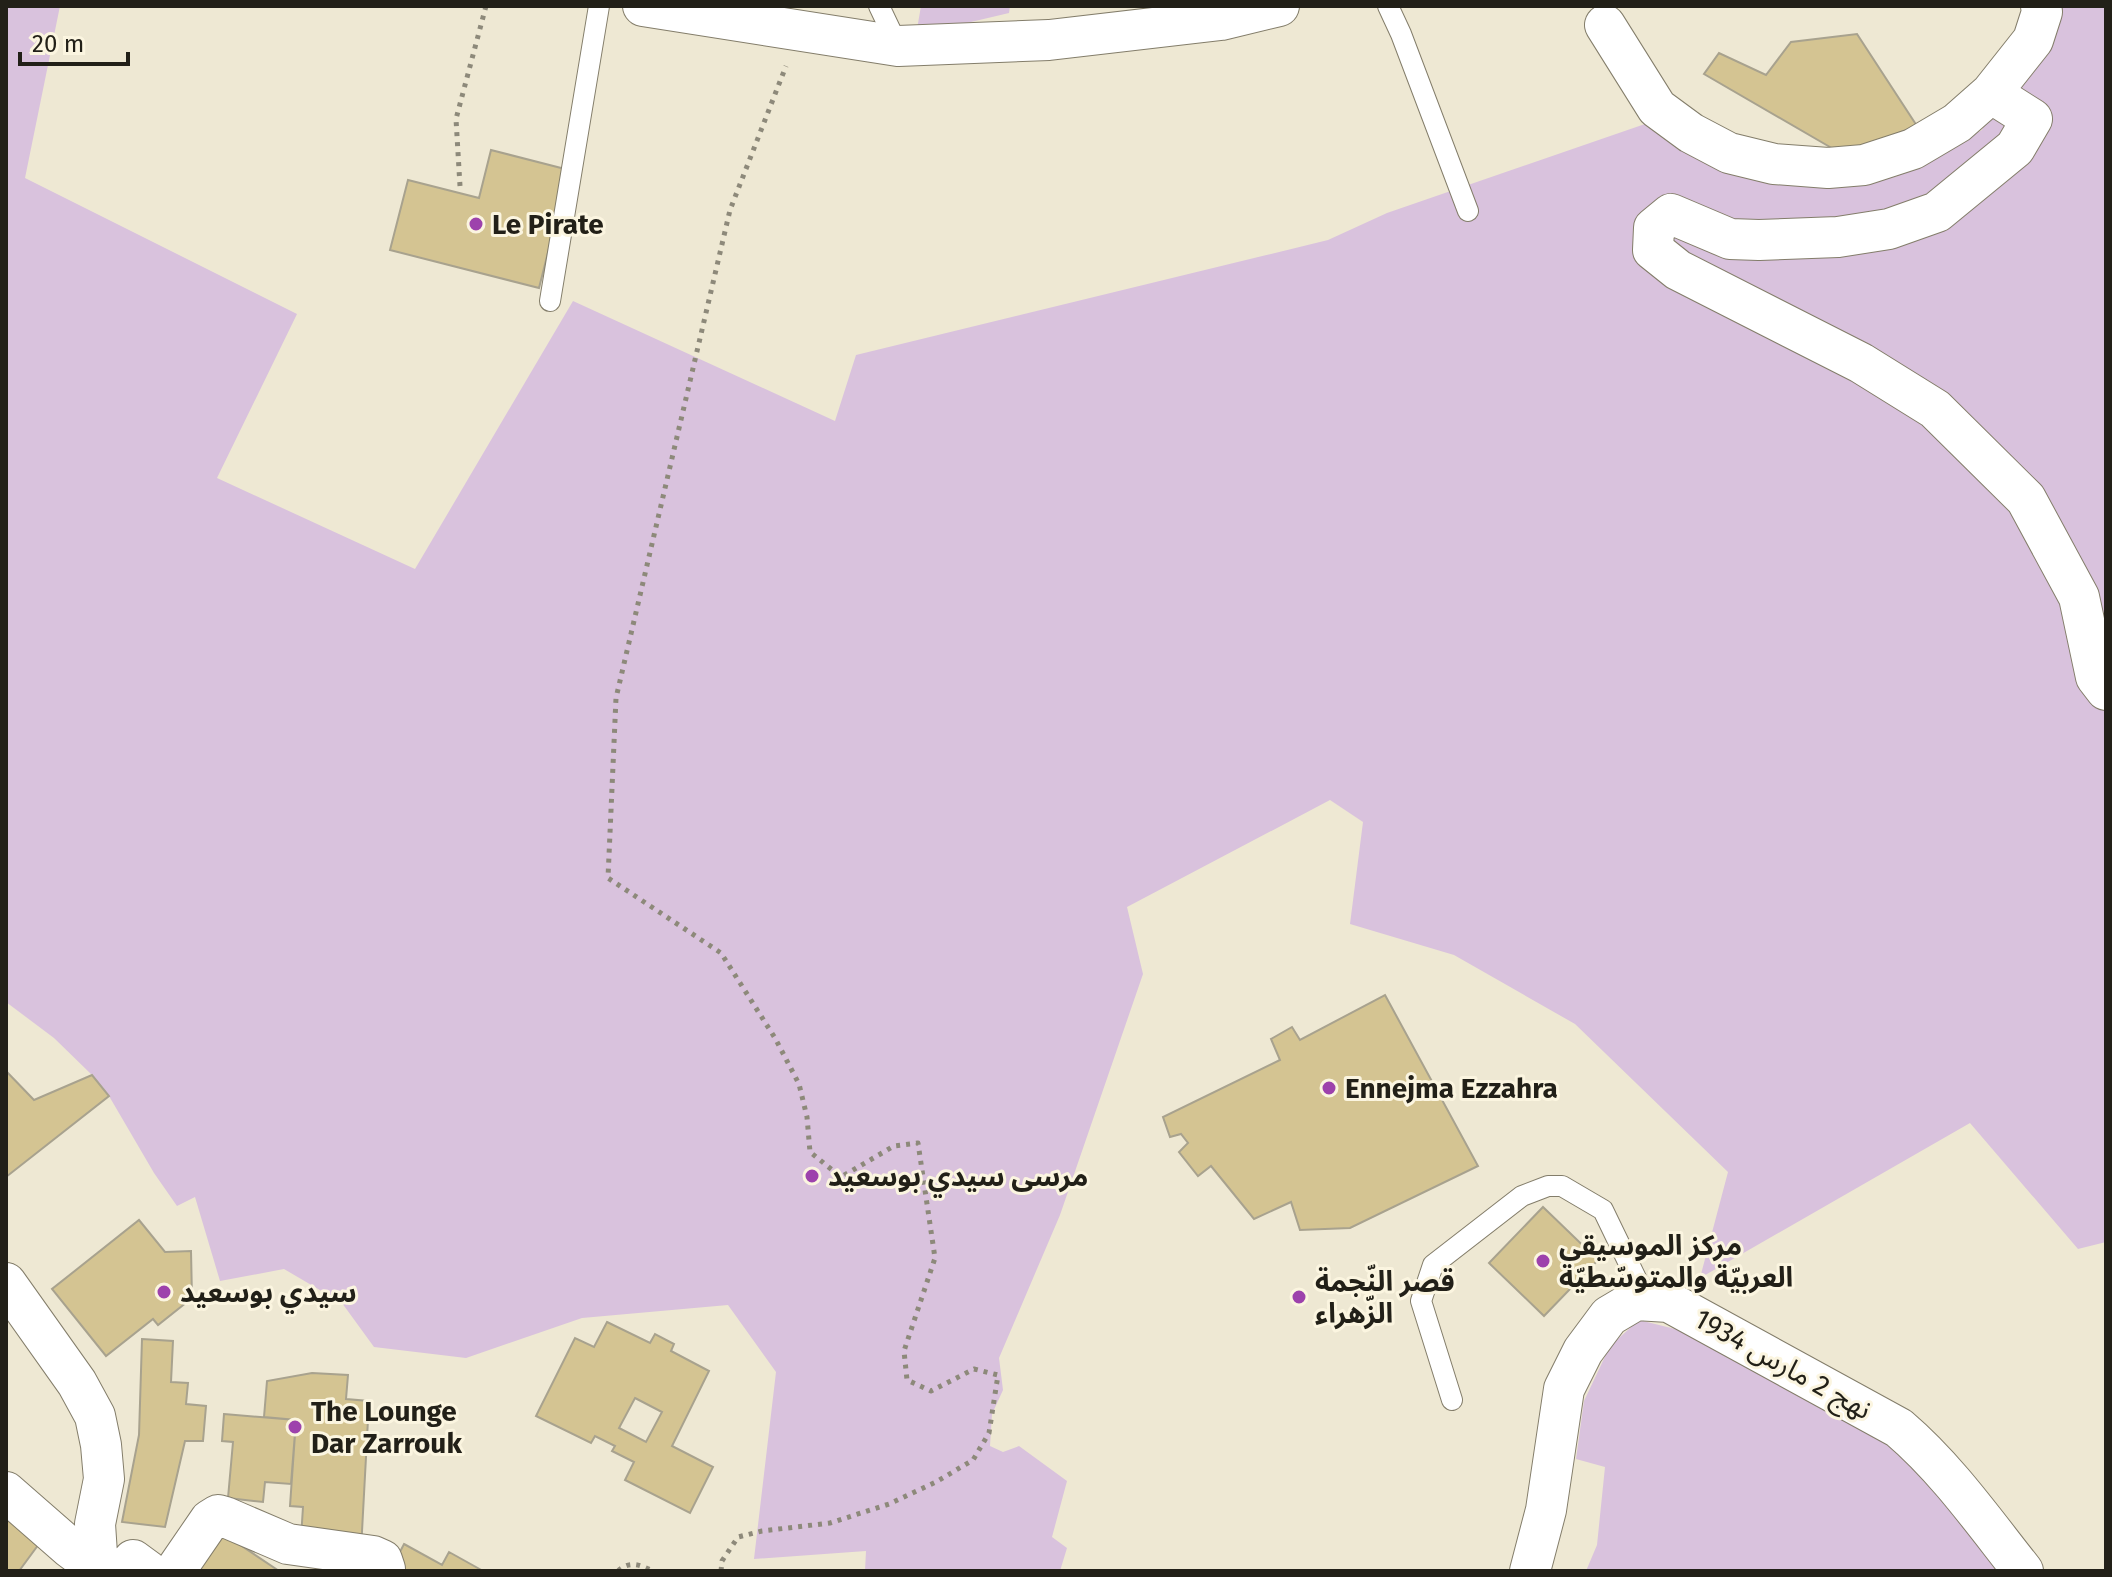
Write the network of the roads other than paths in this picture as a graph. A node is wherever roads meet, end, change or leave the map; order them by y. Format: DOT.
graph roads {
  1 [pos="599,6"];
  2 [pos="643,6"];
  3 [pos="879,6"];
  4 [pos="1279,6"];
  5 [pos="1388,6"];
  6 [pos="2041,6"];
  7 [pos="1053,23"];
  8 [pos="1605,25"];
  9 [pos="898,46"];
  10 [pos="1991,93"];
  11 [pos="1468,211"];
  12 [pos="550,301"];
  13 [pos="2106,690"];
  14 [pos="6,1283"];
  15 [pos="1647,1301"];
  16 [pos="1452,1400"];
  17 [pos="6,1492"];
  18 [pos="120,1568"];
  19 [pos="385,1569"];
  20 [pos="175,1571"];
  21 [pos="1530,1571"];
  22 [pos="2023,1571"];
  1 -- 12 [label="lane"];
  2 -- 9 [label="street"];
  3 -- 9 [label="lane"];
  4 -- 7 [label="street"];
  5 -- 11 [label="lane"];
  6 -- 10 [label="street"];
  7 -- 9 [label="street"];
  8 -- 10 [label="street"];
  10 -- 13 [label="street"];
  14 -- 18 [label="street"];
  15 -- 16 [label="lane"];
  15 -- 21 [label="street"];
  15 -- 22 [label="street, نهج 2 مارس 1934"];
  17 -- 18 [label="street"];
  19 -- 20 [label="street"];
}
